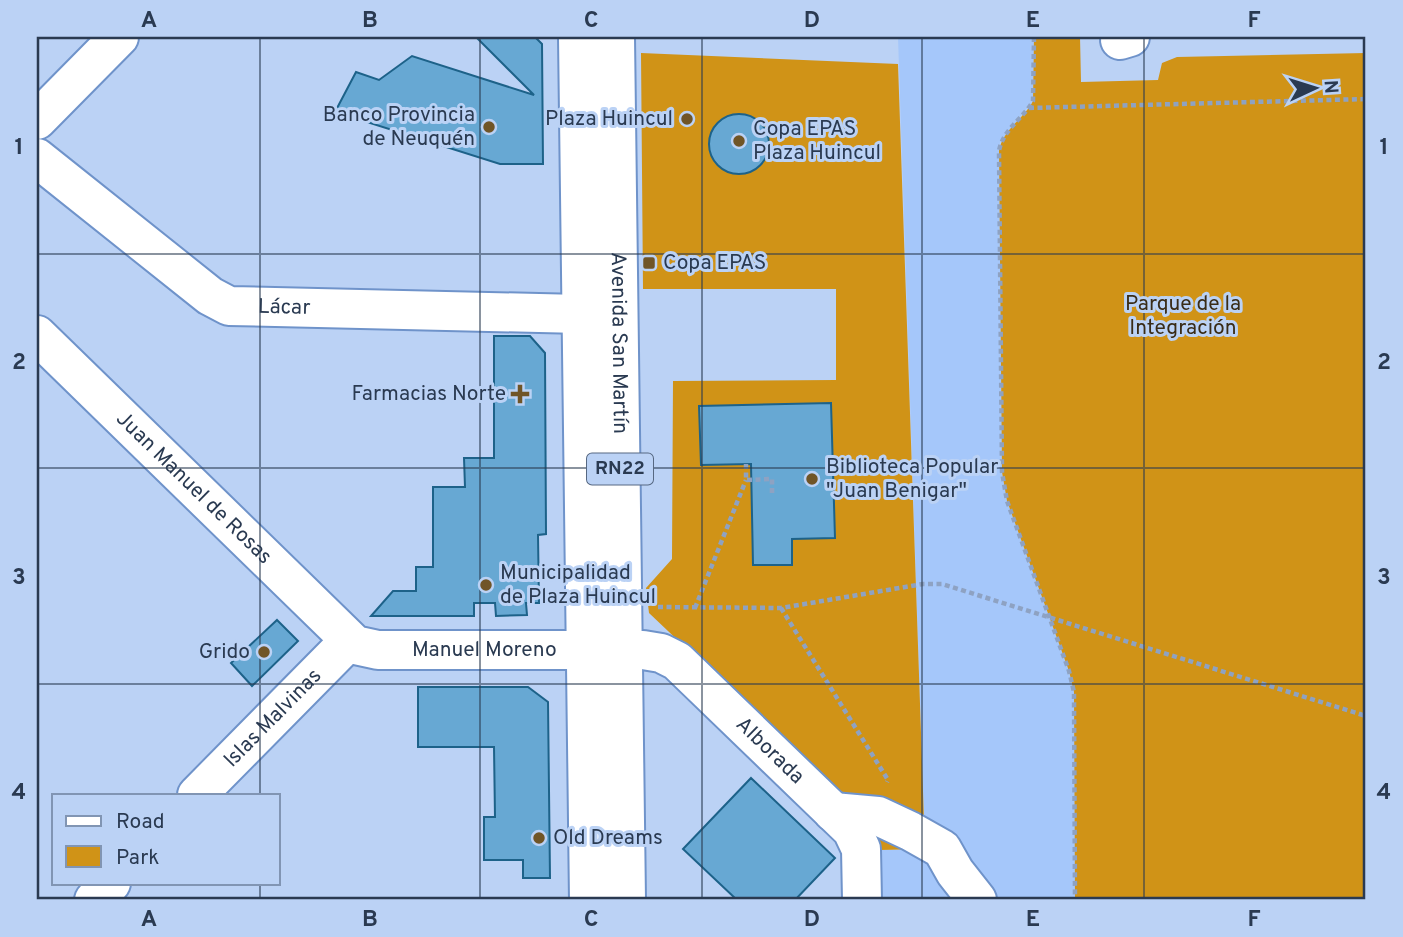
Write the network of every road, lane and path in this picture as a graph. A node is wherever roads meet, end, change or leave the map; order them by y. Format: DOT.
graph roads {
  1 [pos="118,37"];
  2 [pos="578,37"];
  3 [pos="615,37"];
  4 [pos="1034,37"];
  5 [pos="1366,99"];
  6 [pos="1029,108"];
  7 [pos="37,120"];
  8 [pos="37,158"];
  9 [pos="581,314"];
  10 [pos="37,335"];
  11 [pos="746,464"];
  12 [pos="746,480"];
  13 [pos="772,495"];
  14 [pos="652,607"];
  15 [pos="695,608"];
  16 [pos="781,608"];
  17 [pos="1049,617"];
  18 [pos="349,641"];
  19 [pos="604,650"];
  20 [pos="1366,716"];
  21 [pos="882,791"];
  22 [pos="198,794"];
  23 [pos="833,812"];
  24 [pos="110,884"];
  25 [pos="94,900"];
  26 [pos="589,900"];
  27 [pos="626,900"];
  28 [pos="862,900"];
  29 [pos="977,900"];
  30 [pos="1075,900"];
  1 -- 7 [label="main road"];
  2 -- 9 [label="main road, Avenida San Martín / RN22"];
  3 -- 19 [label="main road, Avenida San Martín / RN22"];
  4 -- 6 [label="path"];
  5 -- 6 [label="path"];
  6 -- 17 [label="path"];
  8 -- 9 [label="main road, Lácar"];
  9 -- 19 [label="main road, Avenida San Martín / RN22"];
  10 -- 18 [label="main road, Juan Manuel de Rosas"];
  11 -- 12 [label="path"];
  12 -- 13 [label="path"];
  12 -- 15 [label="path"];
  14 -- 15 [label="path"];
  15 -- 16 [label="path"];
  16 -- 17 [label="path"];
  16 -- 21 [label="path"];
  17 -- 20 [label="path"];
  17 -- 30 [label="path"];
  18 -- 19 [label="main road, Manuel Moreno"];
  18 -- 22 [label="main road, Islas Malvinas"];
  19 -- 23 [label="main road, Alborada"];
  19 -- 26 [label="main road, Avenida San Martín / RN22"];
  19 -- 27 [label="main road, Avenida San Martín / RN22"];
  23 -- 28 [label="main road, Alborada"];
  23 -- 29 [label="main road"];
  24 -- 25 [label="main road"];
}
